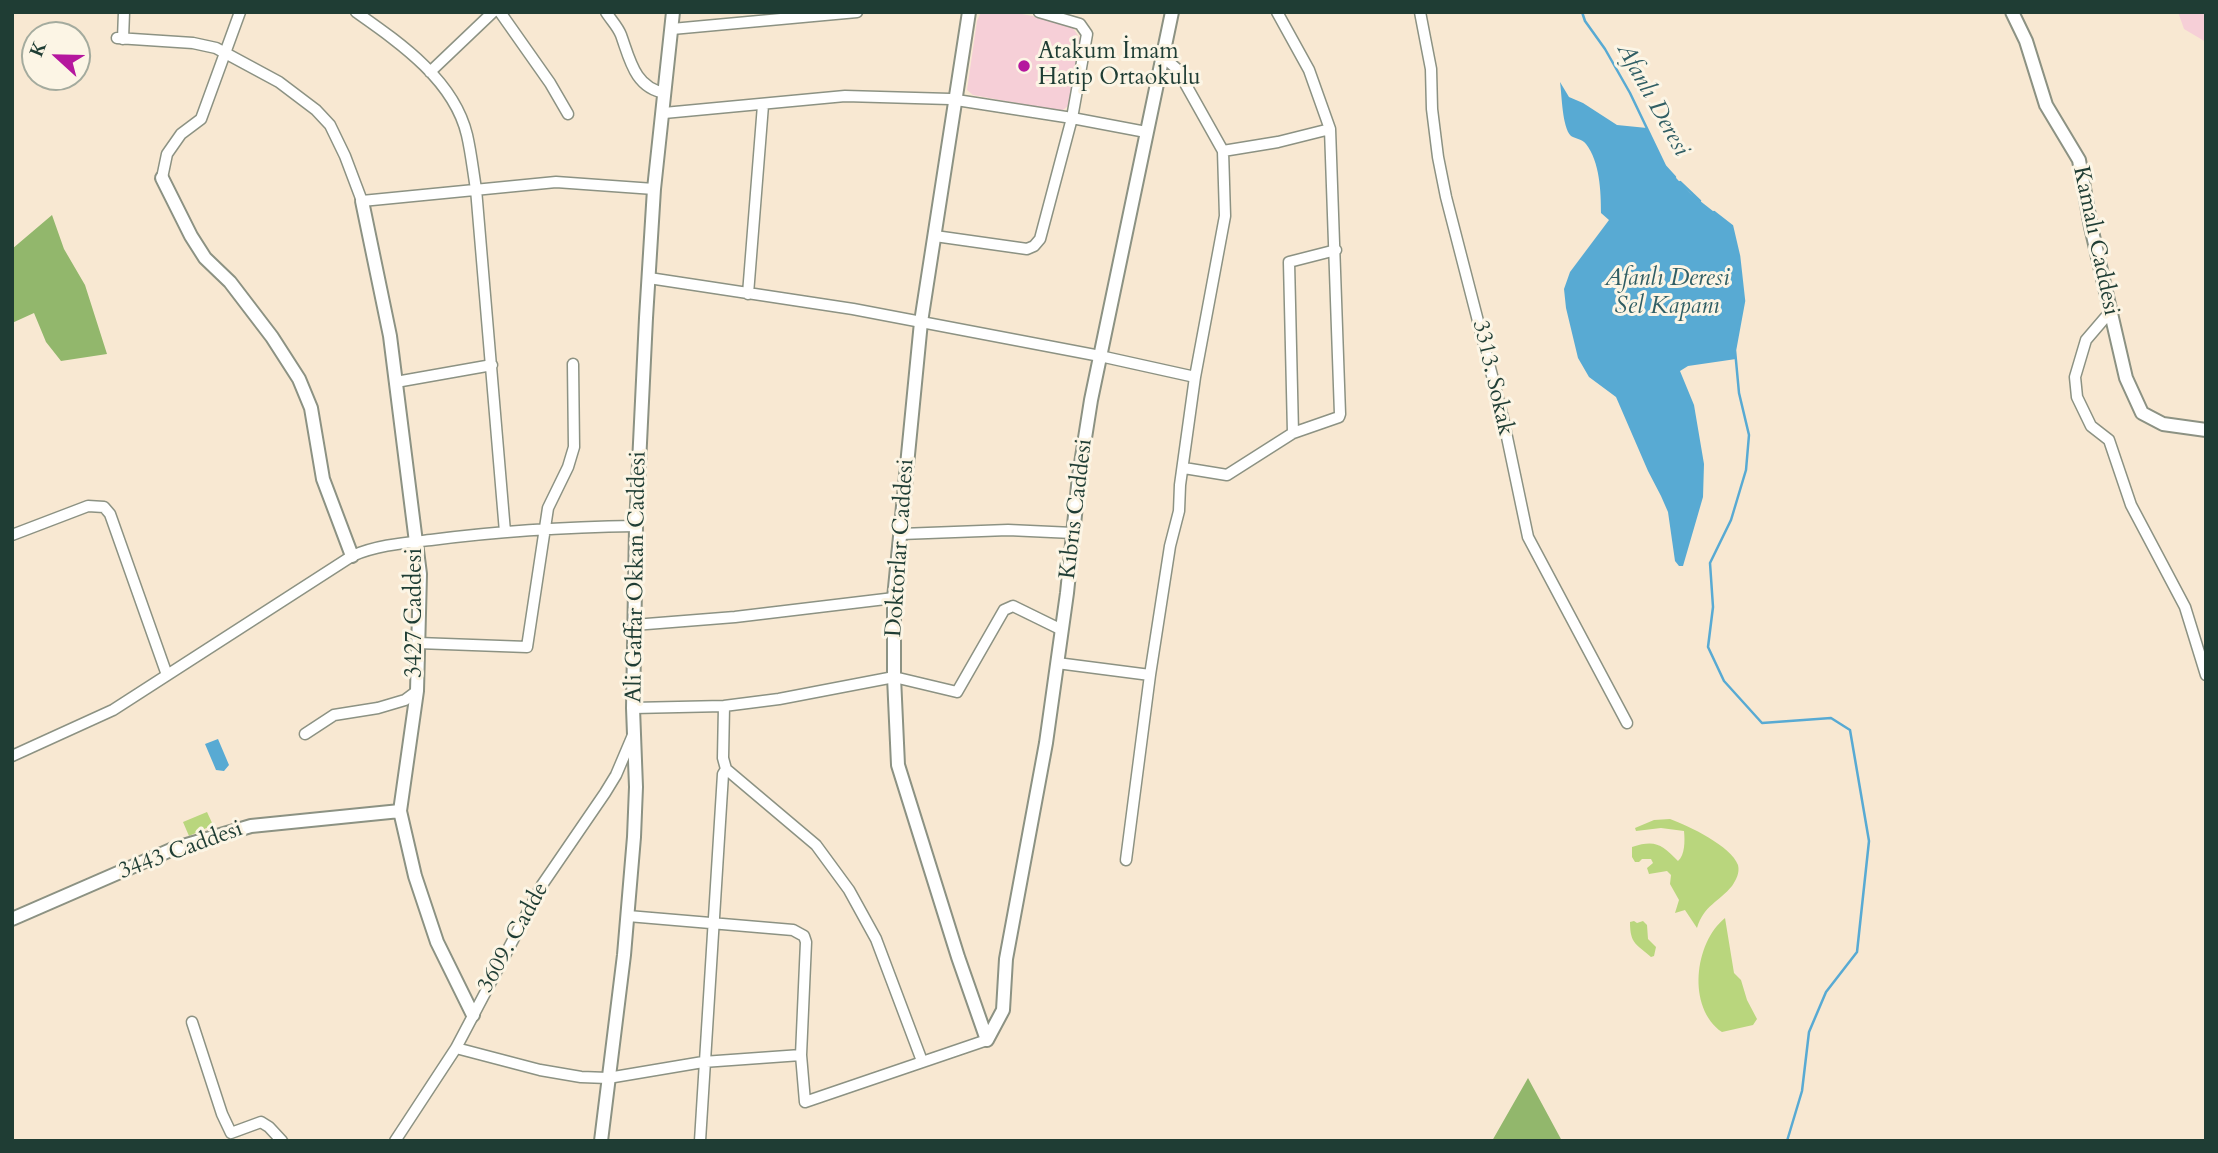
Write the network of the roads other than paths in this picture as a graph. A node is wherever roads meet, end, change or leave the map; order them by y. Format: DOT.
graph roads {
  1 [pos="124,12"];
  2 [pos="240,12"];
  3 [pos="356,12"];
  4 [pos="493,12"];
  5 [pos="500,12"];
  6 [pos="606,12"];
  7 [pos="673,12"];
  8 [pos="857,12"];
  9 [pos="969,12"];
  10 [pos="1039,12"];
  11 [pos="1172,12"];
  12 [pos="1277,12"];
  13 [pos="1420,12"];
  14 [pos="2012,12"];
  15 [pos="805,14"];
  16 [pos="672,29"];
  17 [pos="226,52"];
  18 [pos="1162,56"];
  19 [pos="430,72"];
  20 [pos="665,93"];
  21 [pos="956,100"];
  22 [pos="762,105"];
  23 [pos="664,113"];
  24 [pos="568,114"];
  25 [pos="1072,118"];
  26 [pos="1329,129"];
  27 [pos="1146,132"];
  28 [pos="1223,151"];
  29 [pos="162,178"];
  30 [pos="476,189"];
  31 [pos="654,189"];
  32 [pos="362,201"];
  33 [pos="934,236"];
  34 [pos="1336,250"];
  35 [pos="649,278"];
  36 [pos="748,294"];
  37 [pos="2110,312"];
  38 [pos="921,322"];
  39 [pos="1100,356"];
  40 [pos="573,364"];
  41 [pos="492,365"];
  42 [pos="1195,377"];
  43 [pos="396,382"];
  44 [pos="2206,430"];
  45 [pos="1293,433"];
  46 [pos="1184,468"];
  47 [pos="636,526"];
  48 [pos="545,528"];
  49 [pos="505,532"];
  50 [pos="1073,533"];
  51 [pos="901,534"];
  52 [pos="12,535"];
  53 [pos="416,542"];
  54 [pos="352,556"];
  55 [pos="894,598"];
  56 [pos="634,625"];
  57 [pos="1062,629"];
  58 [pos="418,643"];
  59 [pos="1057,663"];
  60 [pos="167,675"];
  61 [pos="1150,675"];
  62 [pos="2206,675"];
  63 [pos="894,677"];
  64 [pos="417,691"];
  65 [pos="724,706"];
  66 [pos="633,708"];
  67 [pos="1627,723"];
  68 [pos="306,734"];
  69 [pos="633,735"];
  70 [pos="12,756"];
  71 [pos="726,769"];
  72 [pos="400,811"];
  73 [pos="1126,860"];
  74 [pos="628,916"];
  75 [pos="12,919"];
  76 [pos="713,924"];
  77 [pos="473,1015"];
  78 [pos="192,1022"];
  79 [pos="987,1040"];
  80 [pos="456,1048"];
  81 [pos="801,1055"];
  82 [pos="922,1061"];
  83 [pos="703,1062"];
  84 [pos="608,1079"];
  85 [pos="282,1141"];
  86 [pos="396,1141"];
  87 [pos="601,1141"];
  88 [pos="700,1141"];
  1 -- 17 [label="street"];
  2 -- 17 [label="street"];
  3 -- 19 [label="street"];
  4 -- 19 [label="street"];
  5 -- 24 [label="street"];
  6 -- 20 [label="street"];
  7 -- 16 [label="street, Ali Gaffar Okkan Caddesi"];
  8 -- 15 [label="street"];
  9 -- 21 [label="street, Doktorlar Caddesi"];
  10 -- 25 [label="street"];
  11 -- 18 [label="street, Kıbrıs Caddesi"];
  12 -- 26 [label="street"];
  13 -- 67 [label="street, 3313. Sokak"];
  14 -- 37 [label="street, Kamalı Caddesi"];
  15 -- 16 [label="street"];
  16 -- 20 [label="street, Ali Gaffar Okkan Caddesi"];
  17 -- 29 [label="street"];
  17 -- 32 [label="street"];
  18 -- 27 [label="street, Kıbrıs Caddesi"];
  18 -- 28 [label="street"];
  19 -- 30 [label="street"];
  20 -- 23 [label="street, Ali Gaffar Okkan Caddesi"];
  21 -- 22 [label="street"];
  21 -- 25 [label="street"];
  21 -- 33 [label="street, Doktorlar Caddesi"];
  22 -- 23 [label="street"];
  22 -- 36 [label="street"];
  23 -- 31 [label="street, Ali Gaffar Okkan Caddesi"];
  25 -- 27 [label="street"];
  25 -- 33 [label="street"];
  26 -- 28 [label="street"];
  26 -- 34 [label="street"];
  27 -- 39 [label="street, Kıbrıs Caddesi"];
  28 -- 42 [label="street"];
  29 -- 54 [label="street"];
  30 -- 31 [label="street"];
  30 -- 32 [label="street"];
  30 -- 41 [label="street"];
  31 -- 35 [label="street, Ali Gaffar Okkan Caddesi"];
  32 -- 43 [label="street, 3427 Caddesi"];
  33 -- 38 [label="street, Doktorlar Caddesi"];
  34 -- 45 [label="street"];
  34 -- 45 [label="street"];
  35 -- 36 [label="street"];
  35 -- 47 [label="street, Ali Gaffar Okkan Caddesi"];
  36 -- 38 [label="street"];
  37 -- 44 [label="street, Kamalı Caddesi"];
  37 -- 62 [label="street"];
  38 -- 39 [label="street"];
  38 -- 51 [label="street, Doktorlar Caddesi"];
  39 -- 42 [label="street"];
  39 -- 50 [label="street, Kıbrıs Caddesi"];
  40 -- 48 [label="street"];
  41 -- 43 [label="street"];
  41 -- 49 [label="street"];
  42 -- 46 [label="street"];
  43 -- 53 [label="street, 3427 Caddesi"];
  45 -- 46 [label="street"];
  46 -- 61 [label="street"];
  47 -- 48 [label="street"];
  47 -- 56 [label="street, Ali Gaffar Okkan Caddesi"];
  48 -- 49 [label="street"];
  48 -- 58 [label="street"];
  49 -- 53 [label="street"];
  50 -- 51 [label="street"];
  50 -- 57 [label="street, Kıbrıs Caddesi"];
  51 -- 55 [label="street, Doktorlar Caddesi"];
  52 -- 60 [label="street"];
  53 -- 54 [label="street"];
  53 -- 58 [label="street, 3427 Caddesi"];
  54 -- 60 [label="street"];
  55 -- 56 [label="street"];
  55 -- 63 [label="street, Doktorlar Caddesi"];
  56 -- 66 [label="street, Ali Gaffar Okkan Caddesi"];
  57 -- 59 [label="street, Kıbrıs Caddesi"];
  57 -- 63 [label="street"];
  58 -- 64 [label="street, 3427 Caddesi"];
  59 -- 61 [label="street"];
  59 -- 79 [label="street, Kıbrıs Caddesi"];
  60 -- 70 [label="street"];
  61 -- 73 [label="street"];
  63 -- 65 [label="street"];
  63 -- 79 [label="street, Doktorlar Caddesi"];
  64 -- 68 [label="street"];
  64 -- 72 [label="street, 3427 Caddesi"];
  65 -- 66 [label="street"];
  65 -- 71 [label="street"];
  66 -- 69 [label="street, Ali Gaffar Okkan Caddesi"];
  69 -- 74 [label="street, Ali Gaffar Okkan Caddesi"];
  69 -- 77 [label="street, 3609. Cadde"];
  71 -- 76 [label="street"];
  71 -- 82 [label="street"];
  72 -- 75 [label="street, 3443 Caddesi"];
  72 -- 77 [label="street, 3427 Caddesi"];
  74 -- 76 [label="street"];
  74 -- 84 [label="street, Ali Gaffar Okkan Caddesi"];
  76 -- 81 [label="street"];
  76 -- 83 [label="street"];
  77 -- 80 [label="street, 3609. Cadde"];
  78 -- 85 [label="street"];
  79 -- 82 [label="street"];
  80 -- 84 [label="street"];
  80 -- 86 [label="street, 3609. Cadde"];
  81 -- 82 [label="street"];
  81 -- 83 [label="street"];
  83 -- 84 [label="street"];
  83 -- 88 [label="street"];
  84 -- 87 [label="street, Ali Gaffar Okkan Caddesi"];
}
